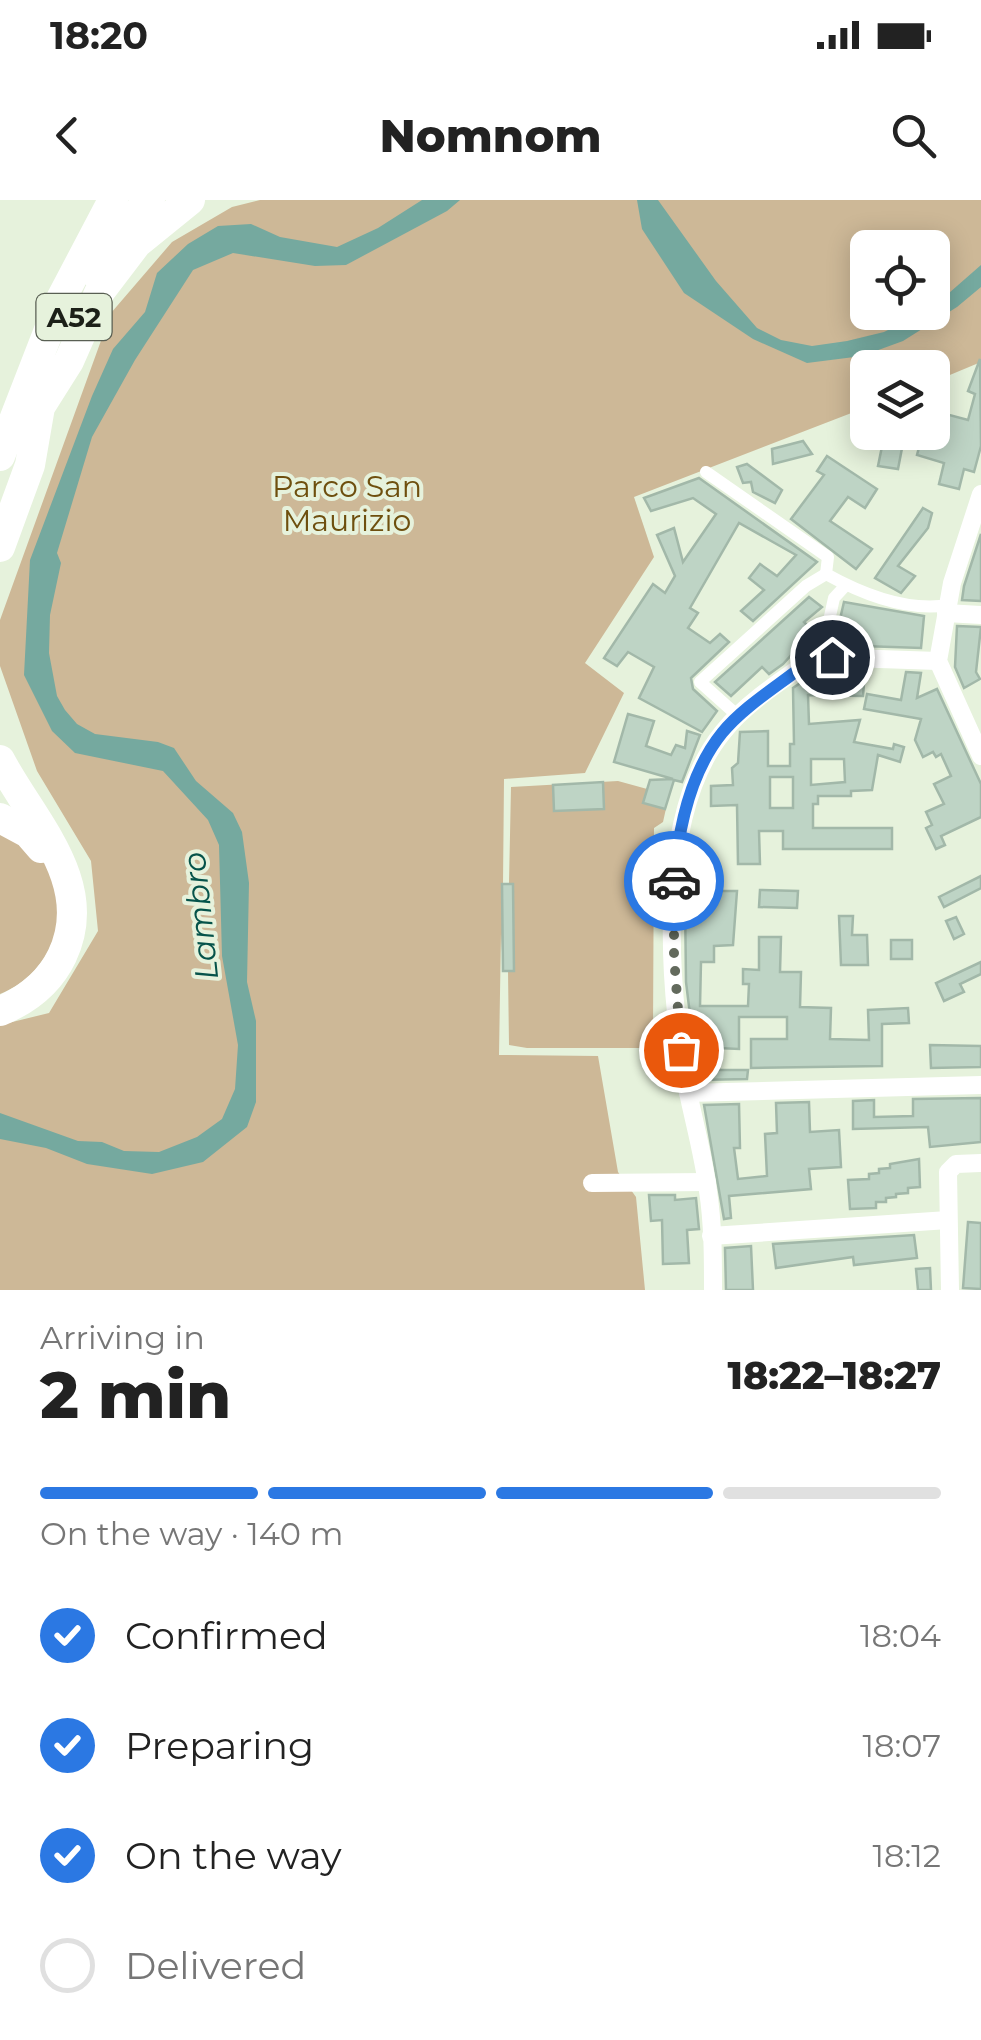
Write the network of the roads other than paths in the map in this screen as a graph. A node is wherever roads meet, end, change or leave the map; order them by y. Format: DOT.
graph roads {
  1 [pos="113,200"];
  2 [pos="150,200"];
  3 [pos="190,200"];
  4 [pos="40,407"];
  5 [pos="0,456"];
  6 [pos="706,472"];
  7 [pos="981,494"];
  8 [pos="0,513"];
  9 [pos="0,547"];
  10 [pos="826,574"];
  11 [pos="846,585"];
  12 [pos="947,609"];
  13 [pos="981,615"];
  14 [pos="826,657"];
  15 [pos="938,661"];
  16 [pos="738,716"];
  17 [pos="981,756"];
  18 [pos="0,760"];
  19 [pos="0,818"];
  20 [pos="0,1002"];
  21 [pos="0,1011"];
  22 [pos="981,1085"];
  23 [pos="688,1093"];
  24 [pos="981,1163"];
  25 [pos="707,1182"];
  26 [pos="592,1184"];
  27 [pos="948,1220"];
  28 [pos="711,1236"];
  29 [pos="713,1290"];
  30 [pos="950,1290"];
  1 -- 5 [label="highway, A52"];
  2 -- 4 [label="highway, A52"];
  3 -- 4 [label="highway"];
  4 -- 8 [label="highway, A52"];
  4 -- 9 [label="highway"];
  6 -- 10 [label="street"];
  7 -- 12 [label="street"];
  10 -- 11 [label="street"];
  10 -- 16 [label="street"];
  11 -- 12 [label="street"];
  11 -- 14 [label="street"];
  12 -- 13 [label="street"];
  12 -- 15 [label="street"];
  14 -- 15 [label="street"];
  14 -- 16 [label="street"];
  15 -- 17 [label="street"];
  16 -- 23 [label="street"];
  18 -- 21 [label="highway"];
  19 -- 20 [label="highway"];
  22 -- 23 [label="street"];
  23 -- 25 [label="street"];
  24 -- 27 [label="street"];
  25 -- 26 [label="street"];
  25 -- 28 [label="street"];
  27 -- 28 [label="street"];
  27 -- 30 [label="street"];
  28 -- 29 [label="street"];
}
